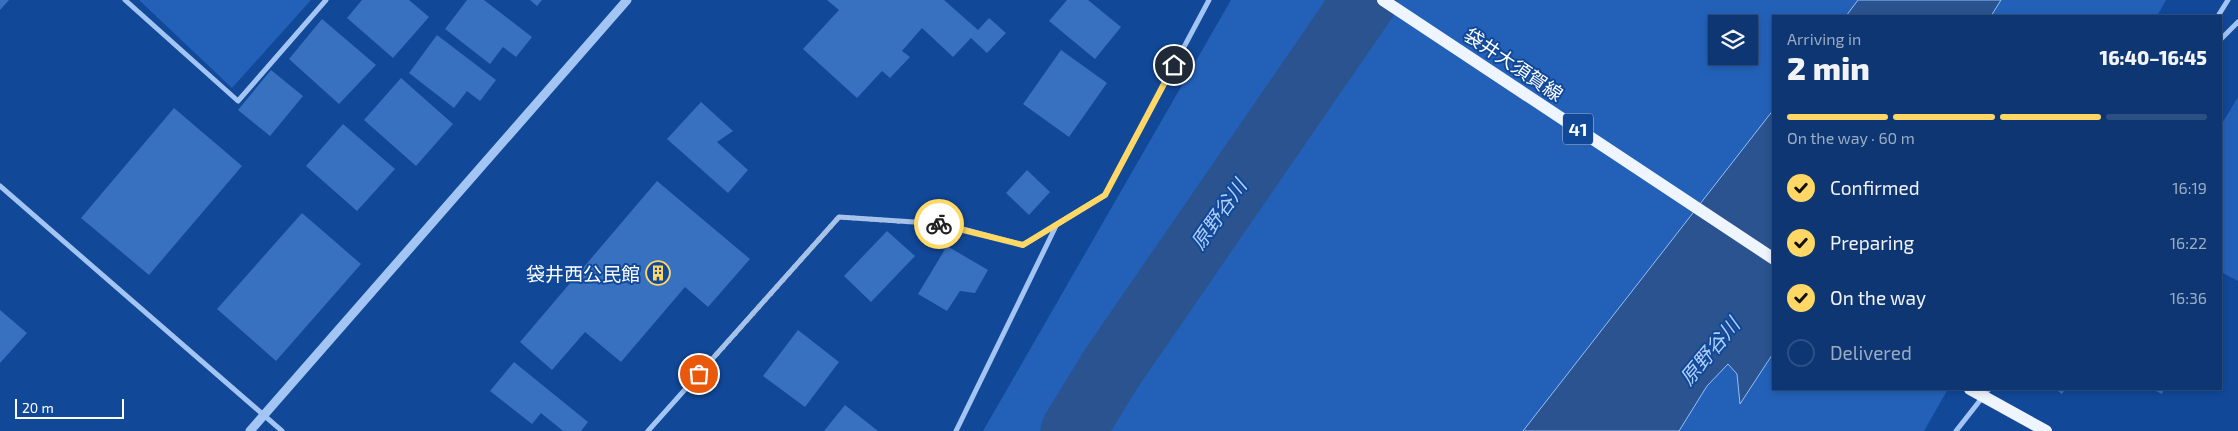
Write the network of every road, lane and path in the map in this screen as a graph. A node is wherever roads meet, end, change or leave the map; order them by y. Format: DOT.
graph roads {
  1 [pos="125,0"];
  2 [pos="326,0"];
  3 [pos="627,0"];
  4 [pos="1209,0"];
  5 [pos="1383,0"];
  6 [pos="2228,0"];
  7 [pos="2219,15"];
  8 [pos="2238,22"];
  9 [pos="2222,37"];
  10 [pos="0,186"];
  11 [pos="1056,225"];
  12 [pos="1772,258"];
  13 [pos="1986,393"];
  14 [pos="264,415"];
  15 [pos="250,431"];
  16 [pos="282,431"];
  17 [pos="648,431"];
  18 [pos="956,431"];
  19 [pos="1956,431"];
  20 [pos="2046,431"];
  1 -- 2 [label="street"];
  3 -- 14 [label="street"];
  4 -- 11 [label="street"];
  5 -- 12 [label="main road, 袋井大須賀線 / 41"];
  6 -- 7 [label="street"];
  8 -- 9 [label="street"];
  10 -- 14 [label="street"];
  11 -- 17 [label="street"];
  11 -- 18 [label="street"];
  13 -- 19 [label="street"];
  13 -- 20 [label="main road"];
  14 -- 15 [label="street"];
  14 -- 16 [label="street"];
}
